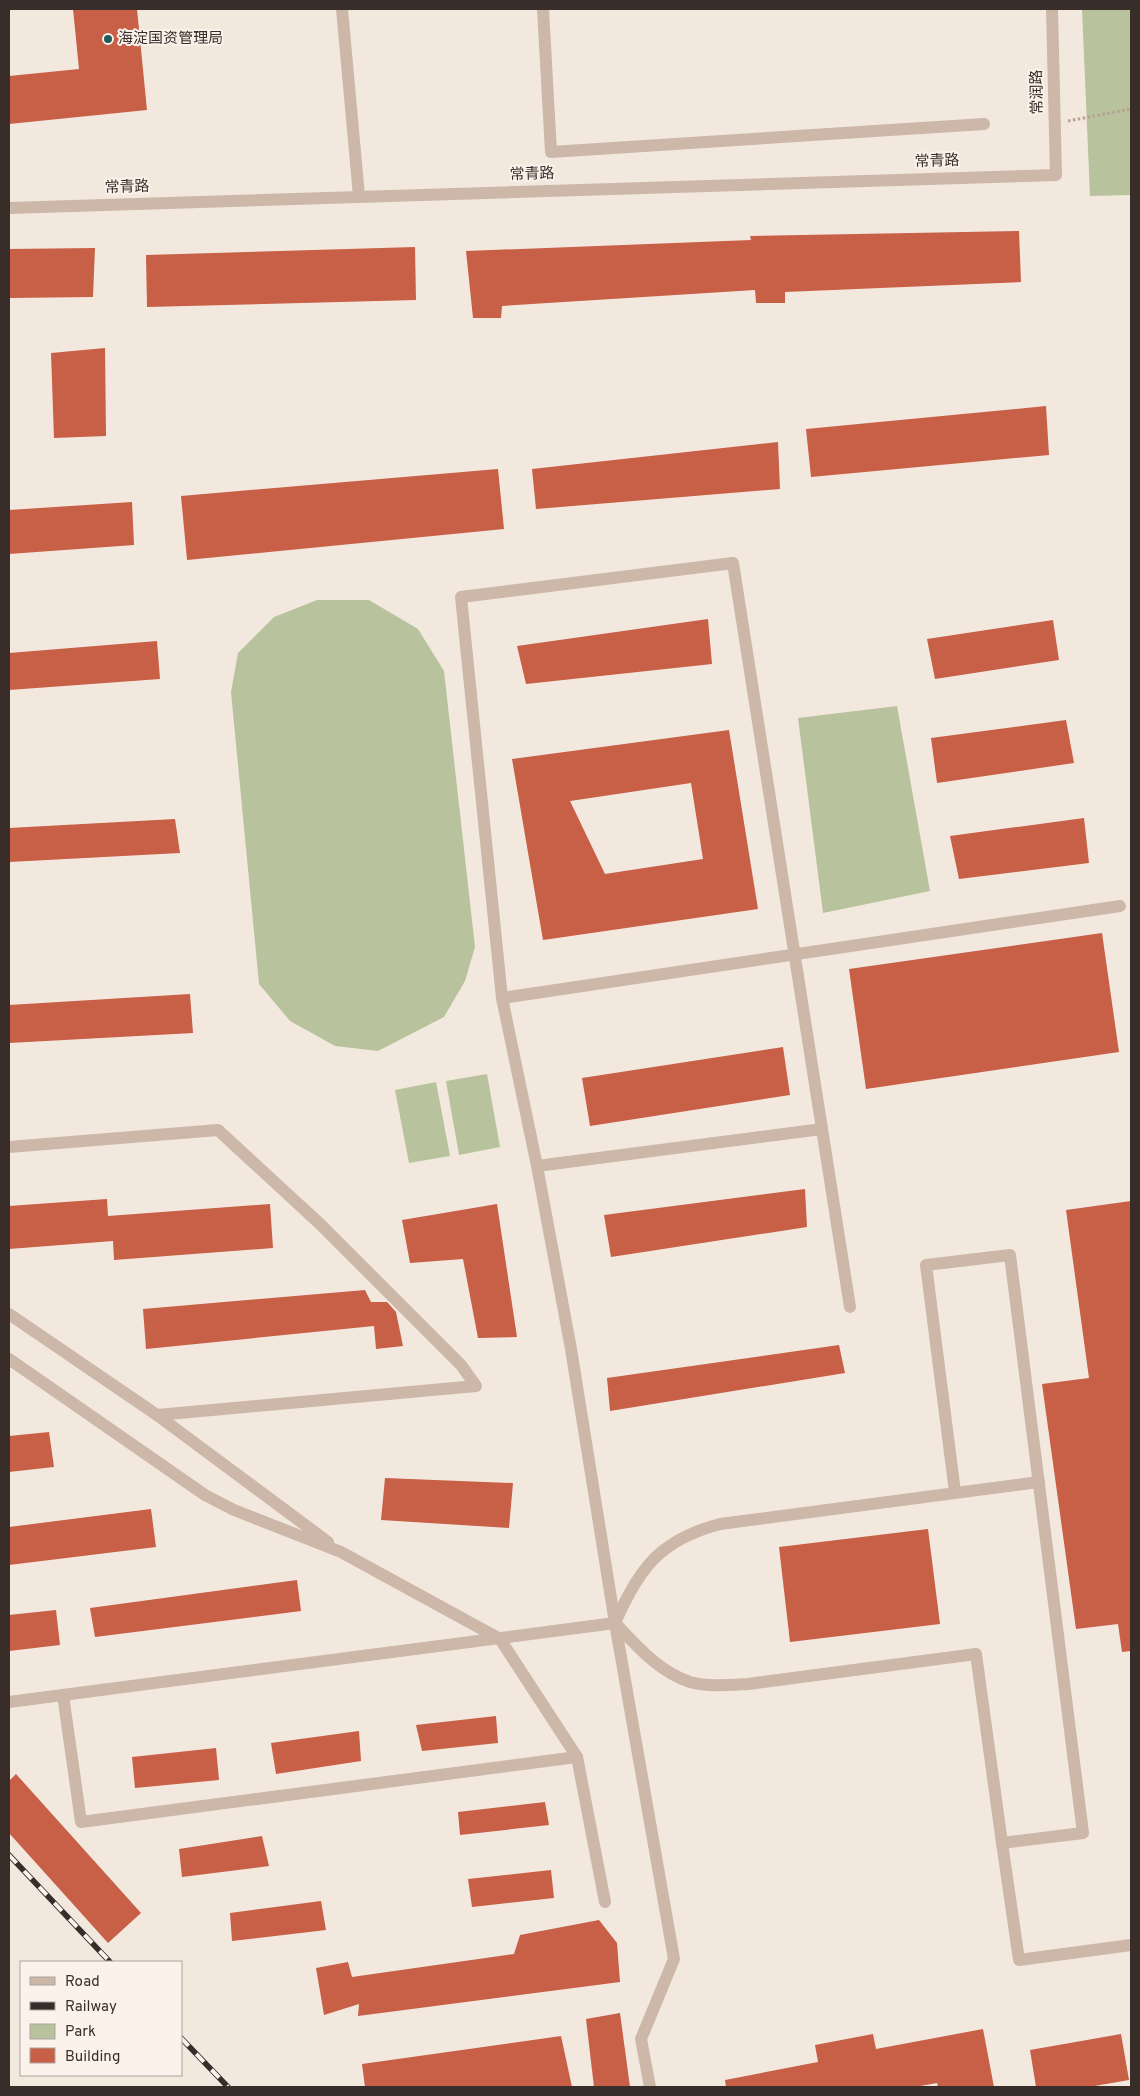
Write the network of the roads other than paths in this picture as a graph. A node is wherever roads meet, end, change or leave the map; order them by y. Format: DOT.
graph roads {
  1 [pos="342,9"];
  2 [pos="543,9"];
  3 [pos="1052,9"];
  4 [pos="984,124"];
  5 [pos="1056,175"];
  6 [pos="359,196"];
  7 [pos="9,208"];
  8 [pos="1120,906"];
  9 [pos="795,955"];
  10 [pos="502,998"];
  11 [pos="822,1128"];
  12 [pos="9,1147"];
  13 [pos="537,1166"];
  14 [pos="850,1307"];
  15 [pos="9,1314"];
  16 [pos="9,1359"];
  17 [pos="157,1415"];
  18 [pos="1039,1482"];
  19 [pos="955,1492"];
  20 [pos="341,1552"];
  21 [pos="615,1623"];
  22 [pos="500,1639"];
  23 [pos="63,1695"];
  24 [pos="9,1702"];
  25 [pos="577,1757"];
  26 [pos="1002,1843"];
  27 [pos="605,1902"];
  28 [pos="1131,1945"];
  29 [pos="650,2087"];
  1 -- 6 [label="street"];
  2 -- 4 [label="street"];
  3 -- 5 [label="street, 常润路"];
  5 -- 6 [label="street, 常青路"];
  6 -- 7 [label="street, 常青路"];
  8 -- 9 [label="street"];
  9 -- 10 [label="street"];
  9 -- 10 [label="street"];
  9 -- 11 [label="street"];
  10 -- 13 [label="street"];
  11 -- 13 [label="street"];
  11 -- 14 [label="street"];
  12 -- 17 [label="street"];
  13 -- 21 [label="street"];
  15 -- 17 [label="street"];
  16 -- 20 [label="street"];
  17 -- 20 [label="street"];
  18 -- 19 [label="street"];
  18 -- 19 [label="street"];
  18 -- 26 [label="street"];
  19 -- 21 [label="street"];
  20 -- 22 [label="street"];
  21 -- 22 [label="street"];
  21 -- 26 [label="street"];
  21 -- 29 [label="street"];
  22 -- 23 [label="street"];
  22 -- 25 [label="street"];
  23 -- 24 [label="street"];
  23 -- 25 [label="street"];
  25 -- 27 [label="street"];
  26 -- 28 [label="street"];
}
